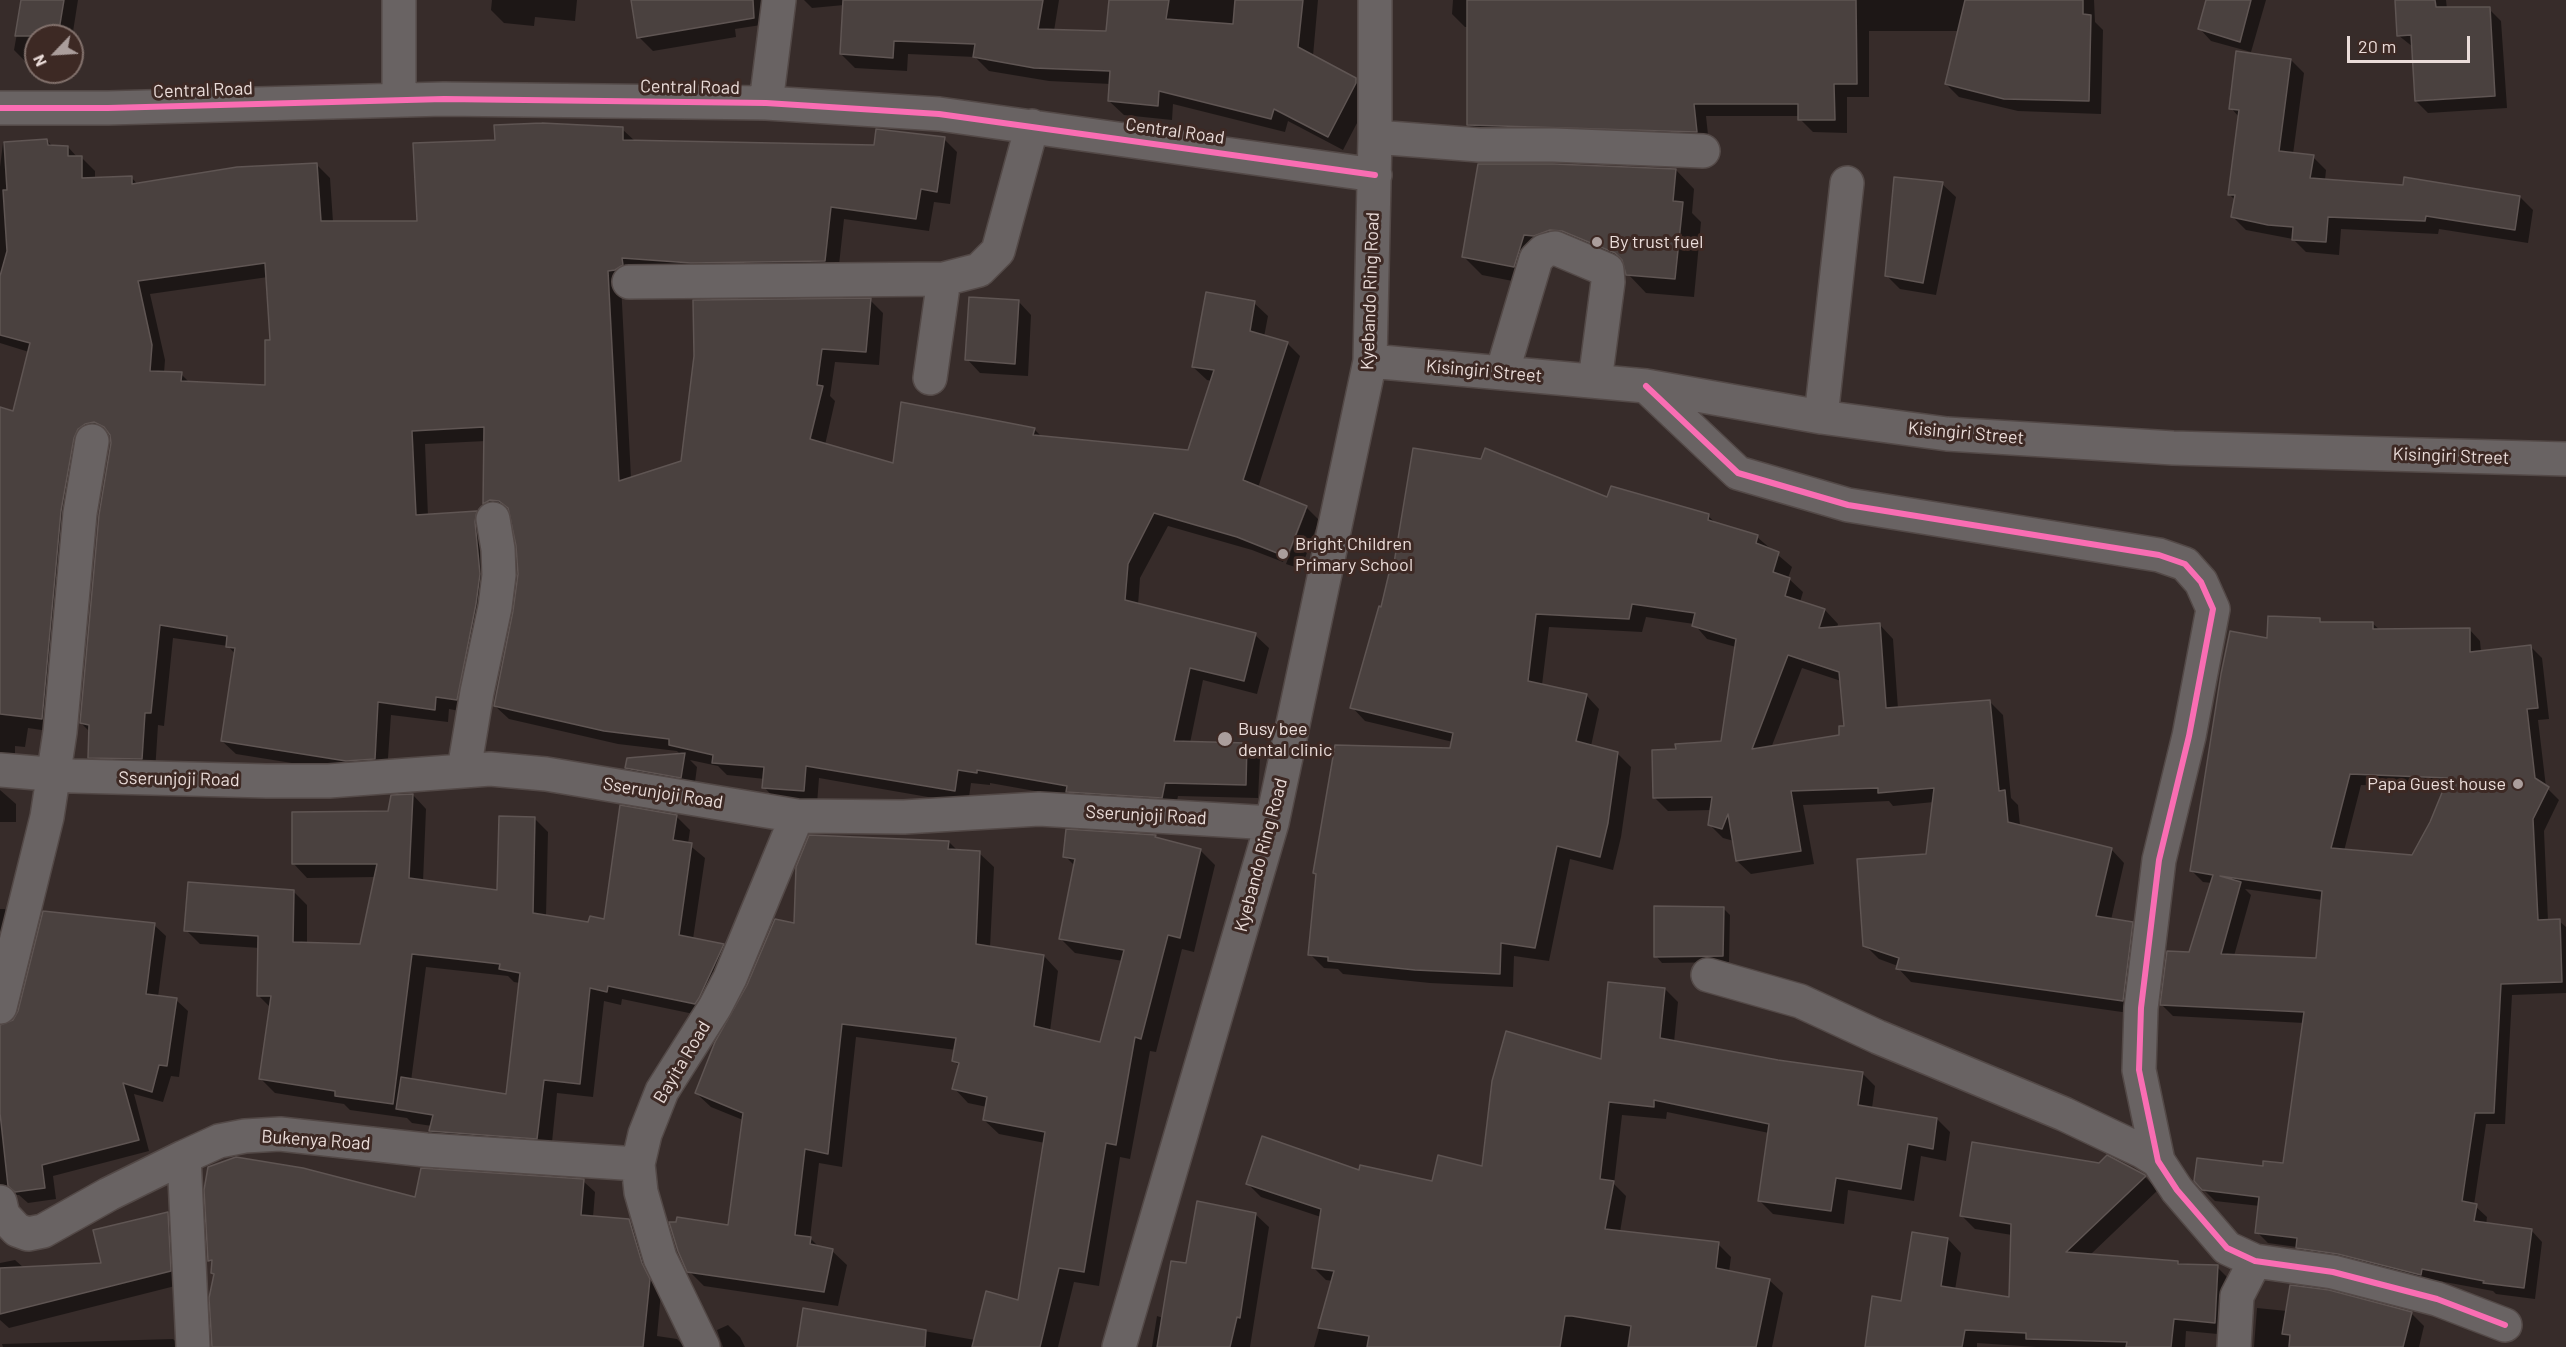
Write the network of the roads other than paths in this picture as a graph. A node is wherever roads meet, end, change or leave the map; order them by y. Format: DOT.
graph roads {
  1 [pos="399,0"];
  2 [pos="779,0"];
  3 [pos="1375,0"];
  4 [pos="399,100"];
  5 [pos="766,103"];
  6 [pos="0,108"];
  7 [pos="1032,126"];
  8 [pos="1375,137"];
  9 [pos="1703,151"];
  10 [pos="1375,175"];
  11 [pos="1846,183"];
  12 [pos="944,279"];
  13 [pos="629,282"];
  14 [pos="1370,361"];
  15 [pos="1502,373"];
  16 [pos="930,378"];
  17 [pos="1596,381"];
  18 [pos="1646,386"];
  19 [pos="1821,417"];
  20 [pos="92,441"];
  21 [pos="2564,459"];
  22 [pos="493,519"];
  23 [pos="0,770"];
  24 [pos="464,770"];
  25 [pos="53,773"];
  26 [pos="797,816"];
  27 [pos="1272,823"];
  28 [pos="1708,975"];
  29 [pos="0,1007"];
  30 [pos="184,1157"];
  31 [pos="2158,1161"];
  32 [pos="638,1164"];
  33 [pos="0,1202"];
  34 [pos="8,1234"];
  35 [pos="2256,1261"];
  36 [pos="2505,1325"];
  37 [pos="193,1347"];
  38 [pos="703,1347"];
  39 [pos="1119,1347"];
  40 [pos="2234,1347"];
  1 -- 4 [label="street"];
  2 -- 5 [label="street"];
  3 -- 8 [label="street"];
  4 -- 5 [label="street, Central Road"];
  4 -- 6 [label="street, Central Road"];
  5 -- 7 [label="street, Central Road"];
  7 -- 10 [label="street, Central Road"];
  7 -- 12 [label="street"];
  8 -- 9 [label="street"];
  8 -- 10 [label="street"];
  10 -- 14 [label="street, Kyebando Ring Road"];
  11 -- 19 [label="street"];
  12 -- 13 [label="street"];
  12 -- 16 [label="street"];
  14 -- 15 [label="street, Kisingiri Street"];
  14 -- 27 [label="street, Kyebando Ring Road"];
  15 -- 17 [label="street, Kisingiri Street"];
  15 -- 17 [label="street"];
  17 -- 18 [label="street, Kisingiri Street"];
  18 -- 19 [label="street, Kisingiri Street"];
  18 -- 31 [label="street"];
  19 -- 21 [label="street, Kisingiri Street"];
  20 -- 25 [label="street"];
  22 -- 24 [label="street"];
  23 -- 25 [label="street, Sserunjoji Road"];
  24 -- 25 [label="street, Sserunjoji Road"];
  24 -- 26 [label="street, Sserunjoji Road"];
  25 -- 29 [label="street"];
  26 -- 27 [label="street, Sserunjoji Road"];
  26 -- 32 [label="street, Bayita Road"];
  27 -- 39 [label="street, Kyebando Ring Road"];
  28 -- 31 [label="street"];
  30 -- 32 [label="street, Bukenya Road"];
  30 -- 34 [label="street, Bukenya Road"];
  30 -- 37 [label="street"];
  31 -- 35 [label="street"];
  32 -- 38 [label="street, Bayita Road"];
  33 -- 34 [label="street"];
  35 -- 36 [label="street"];
  35 -- 40 [label="street"];
}
